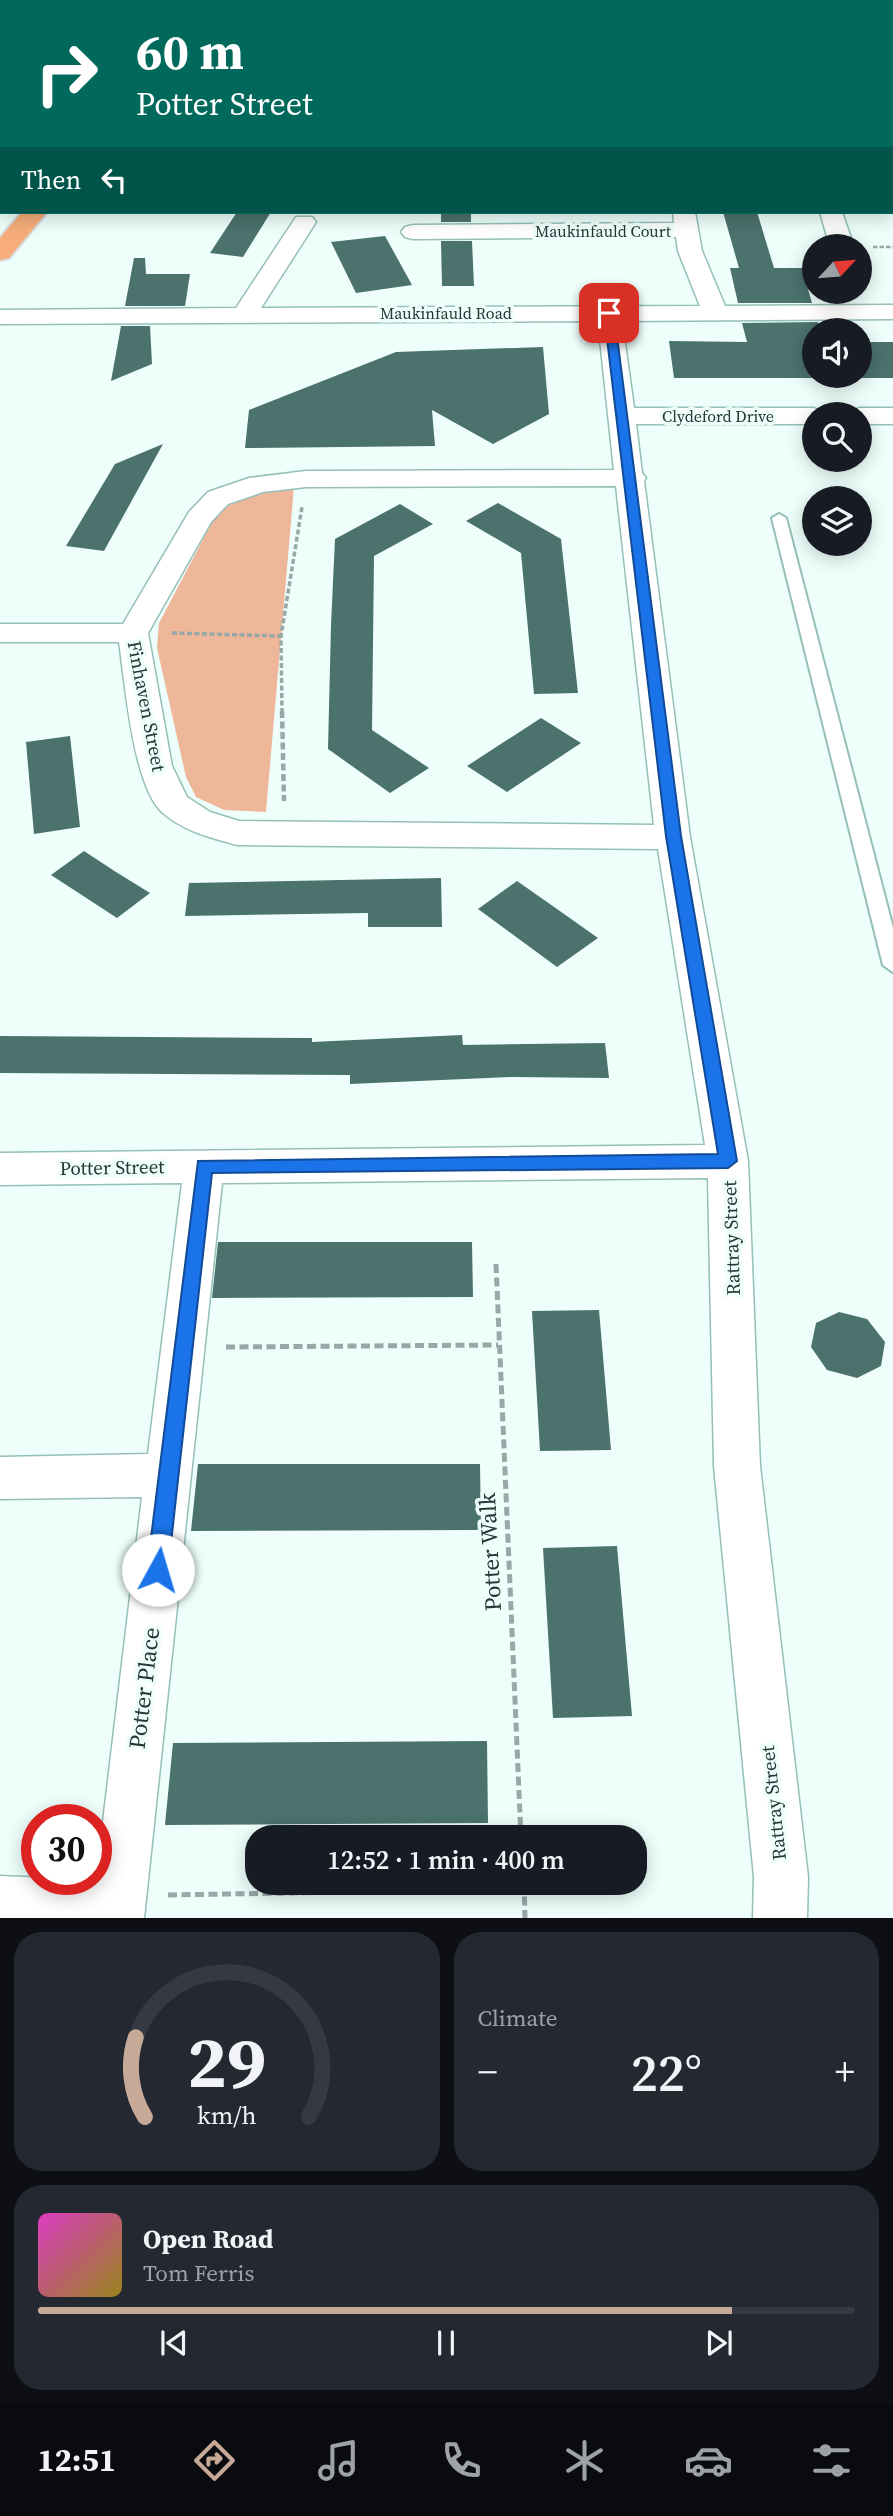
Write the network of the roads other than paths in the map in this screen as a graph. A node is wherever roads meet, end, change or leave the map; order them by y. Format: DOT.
graph roads {
  1 [pos="32,214"];
  2 [pos="832,214"];
  3 [pos="685,221"];
  4 [pos="304,222"];
  5 [pos="520,222"];
  6 [pos="413,232"];
  7 [pos="838,234"];
  8 [pos="0,253"];
  9 [pos="829,304"];
  10 [pos="865,304"];
  11 [pos="715,312"];
  12 [pos="893,312"];
  13 [pos="609,313"];
  14 [pos="245,314"];
  15 [pos="0,317"];
  16 [pos="622,416"];
  17 [pos="802,416"];
  18 [pos="872,416"];
  19 [pos="893,416"];
  20 [pos="632,478"];
  21 [pos="779,518"];
  22 [pos="0,633"];
  23 [pos="133,633"];
  24 [pos="674,836"];
  25 [pos="893,965"];
  26 [pos="728,1161"];
  27 [pos="204,1166"];
  28 [pos="0,1169"];
  29 [pos="169,1475"];
  30 [pos="0,1478"];
  31 [pos="0,1903"];
  32 [pos="118,1907"];
  33 [pos="780,1917"];
  1 -- 8 [label="main road"];
  2 -- 7 [label="street"];
  3 -- 5 [label="street, Maukinfauld Court"];
  3 -- 11 [label="street, Maukinfauld Court"];
  4 -- 14 [label="street"];
  5 -- 6 [label="street, Maukinfauld Court"];
  9 -- 11 [label="street, Maukinfauld Road"];
  10 -- 12 [label="street, Maukinfauld Road"];
  11 -- 13 [label="street, Maukinfauld Road"];
  13 -- 14 [label="street, Maukinfauld Road"];
  13 -- 16 [label="street, Rattray Street"];
  14 -- 15 [label="street, Maukinfauld Road"];
  16 -- 17 [label="street, Clydeford Drive"];
  16 -- 20 [label="street, Rattray Street"];
  18 -- 19 [label="street"];
  20 -- 23 [label="street, Finhaven Street"];
  20 -- 24 [label="street, Rattray Street"];
  21 -- 25 [label="lane"];
  22 -- 23 [label="street"];
  23 -- 24 [label="street, Finhaven Street"];
  24 -- 26 [label="street, Rattray Street"];
  26 -- 27 [label="street, Potter Street"];
  26 -- 33 [label="street, Rattray Street"];
  27 -- 28 [label="street, Potter Street"];
  27 -- 29 [label="street, Potter Place"];
  29 -- 30 [label="street"];
  29 -- 32 [label="street, Potter Place"];
  31 -- 32 [label="street"];
}
